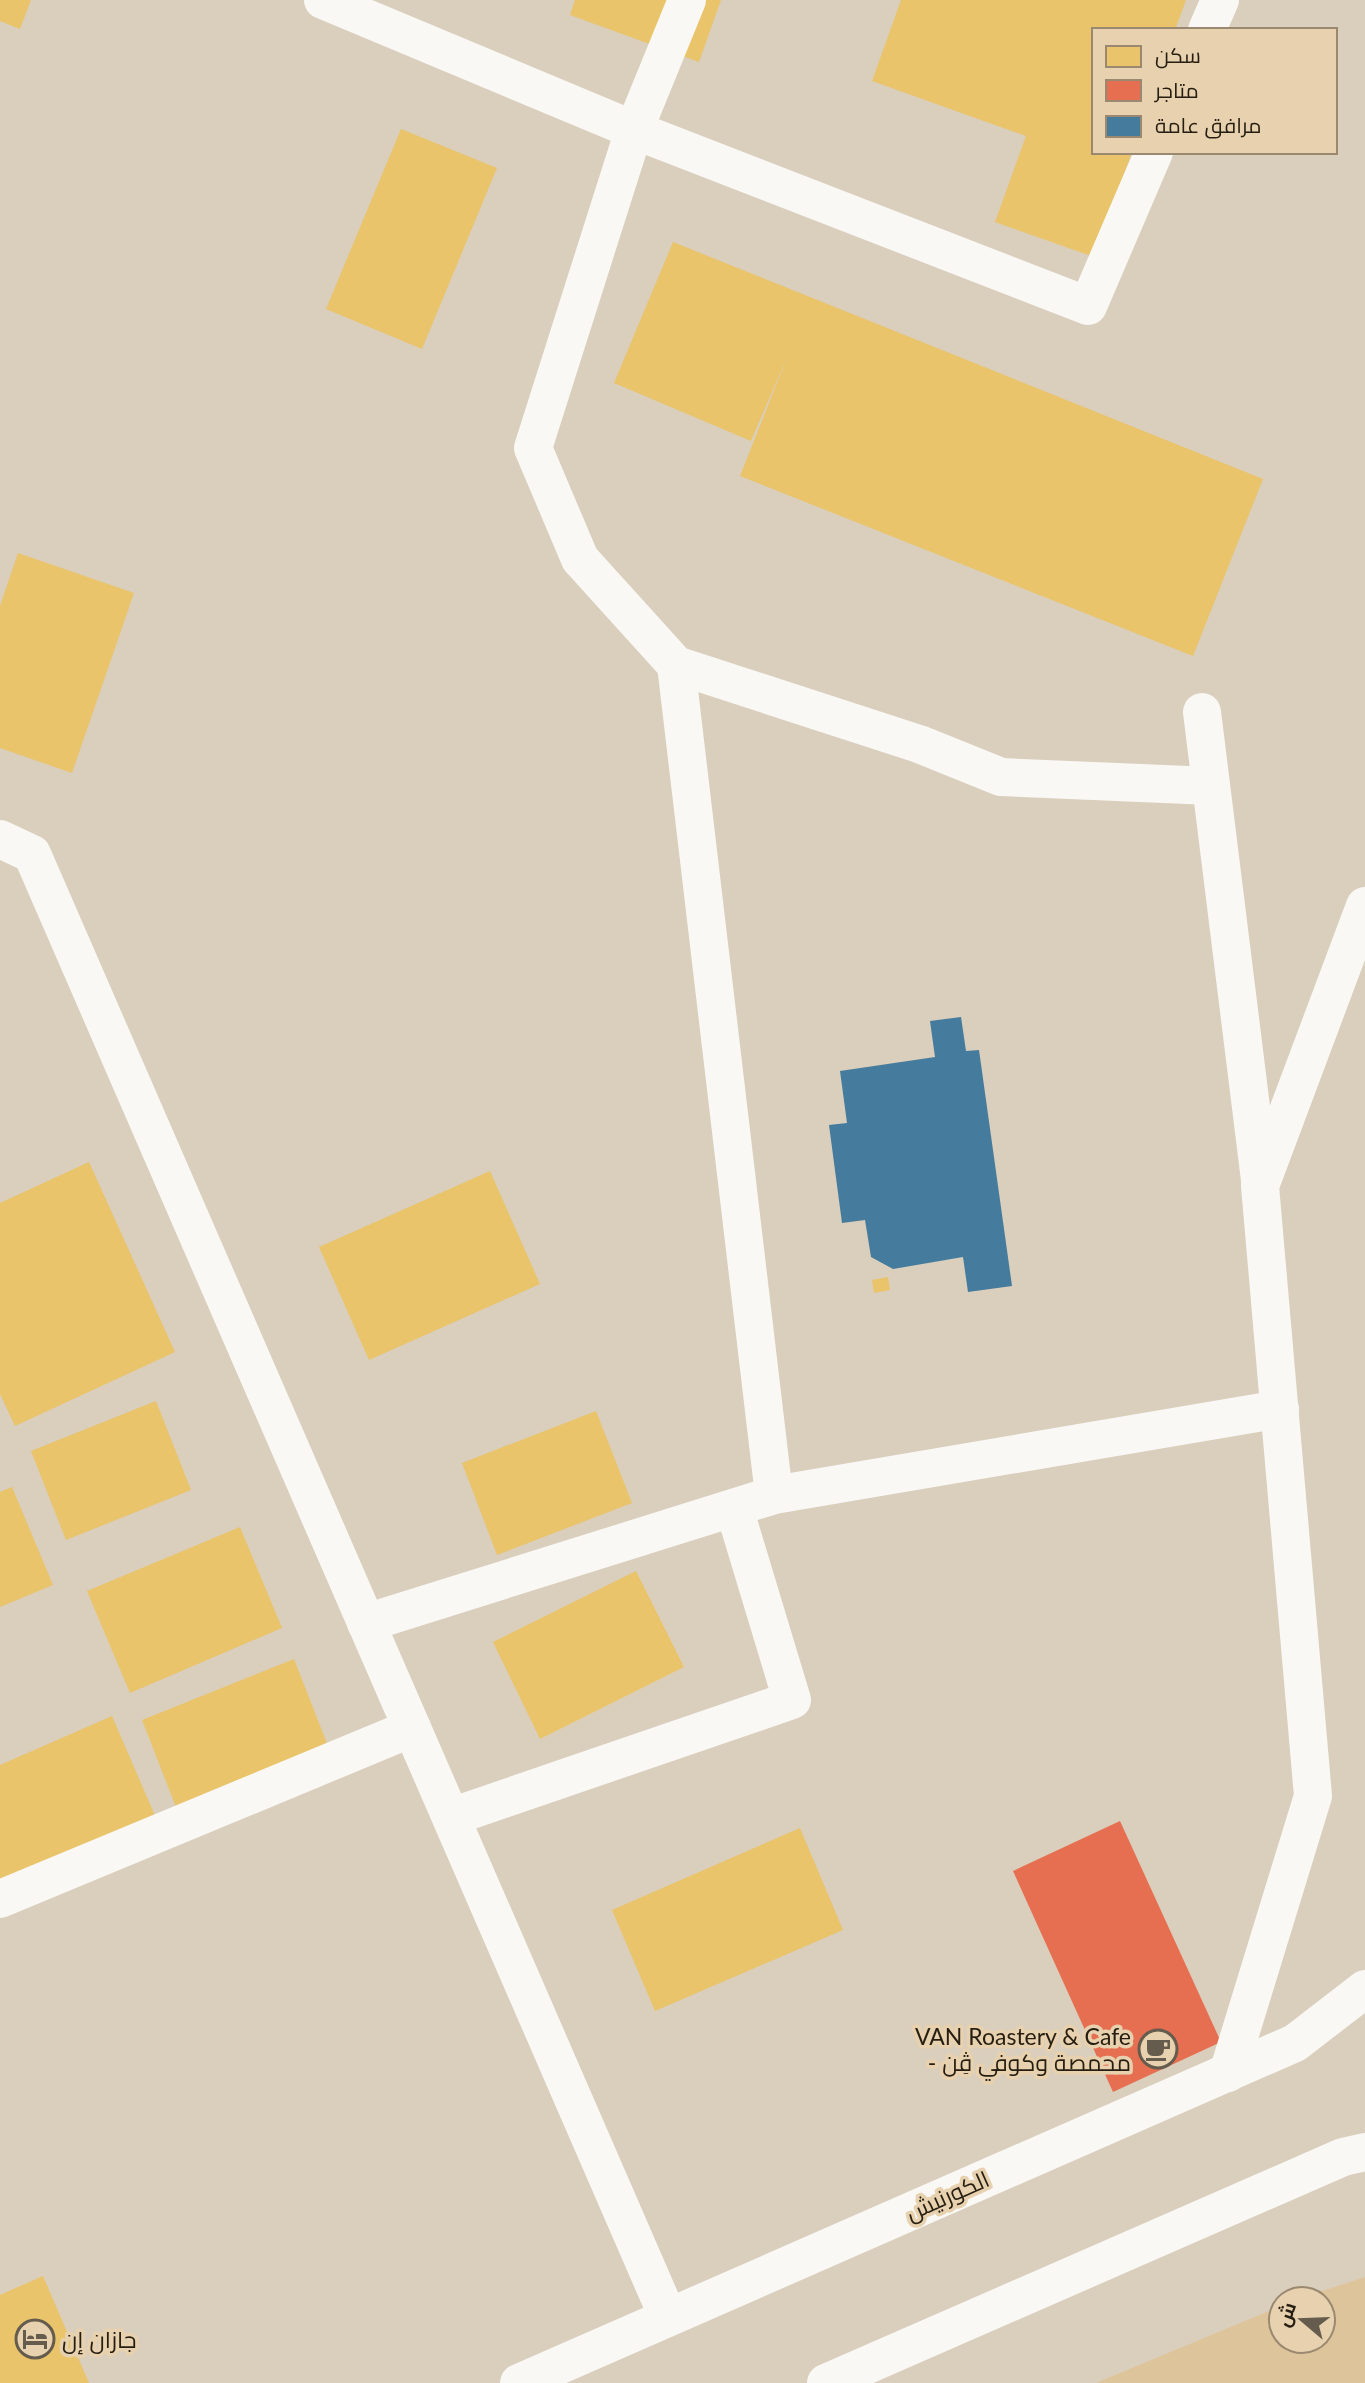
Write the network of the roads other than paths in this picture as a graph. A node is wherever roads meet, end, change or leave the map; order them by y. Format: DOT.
graph roads {
  1 [pos="323,0"];
  2 [pos="687,0"];
  3 [pos="1220,0"];
  4 [pos="1208,28"];
  5 [pos="634,130"];
  6 [pos="1153,154"];
  7 [pos="676,665"];
  8 [pos="1202,712"];
  9 [pos="1212,786"];
  10 [pos="0,839"];
  11 [pos="1365,906"];
  12 [pos="1260,1186"];
  13 [pos="1280,1409"];
  14 [pos="774,1495"];
  15 [pos="734,1507"];
  16 [pos="366,1623"];
  17 [pos="412,1728"];
  18 [pos="451,1817"];
  19 [pos="0,1899"];
  20 [pos="1365,1989"];
  21 [pos="1228,2073"];
  22 [pos="1365,2152"];
  23 [pos="668,2318"];
  24 [pos="519,2383"];
  25 [pos="826,2383"];
  1 -- 5 [label="street"];
  2 -- 5 [label="street"];
  3 -- 4 [label="street"];
  5 -- 6 [label="street"];
  5 -- 7 [label="street"];
  7 -- 9 [label="street"];
  7 -- 14 [label="street"];
  8 -- 9 [label="street"];
  9 -- 12 [label="street"];
  10 -- 16 [label="street"];
  11 -- 12 [label="street"];
  12 -- 13 [label="street"];
  13 -- 14 [label="street"];
  13 -- 21 [label="street"];
  14 -- 15 [label="street"];
  15 -- 16 [label="street"];
  15 -- 18 [label="street"];
  16 -- 17 [label="street"];
  17 -- 18 [label="street"];
  17 -- 19 [label="street"];
  18 -- 23 [label="street"];
  20 -- 21 [label="street, الكورنيش"];
  21 -- 23 [label="street, الكورنيش"];
  22 -- 25 [label="street"];
  23 -- 24 [label="street, الكورنيش"];
}
